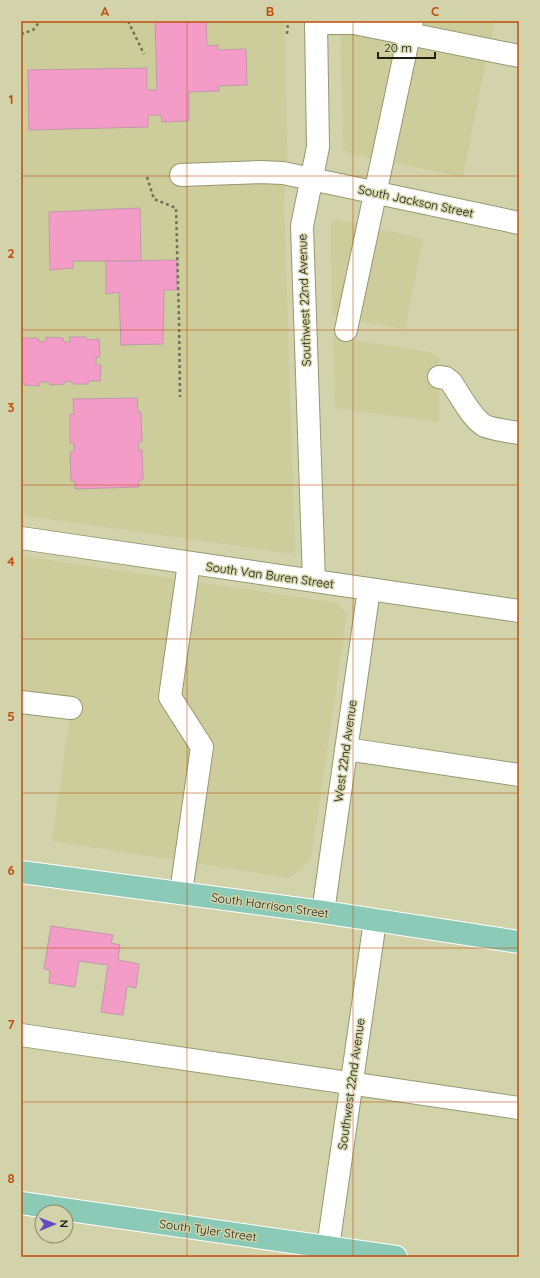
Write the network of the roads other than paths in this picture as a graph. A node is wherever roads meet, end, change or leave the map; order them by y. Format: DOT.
graph roads {
  1 [pos="316,22"];
  2 [pos="411,28"];
  3 [pos="519,56"];
  4 [pos="181,175"];
  5 [pos="312,180"];
  6 [pos="375,193"];
  7 [pos="519,222"];
  8 [pos="346,330"];
  9 [pos="439,377"];
  10 [pos="519,433"];
  11 [pos="21,538"];
  12 [pos="189,563"];
  13 [pos="314,581"];
  14 [pos="369,590"];
  15 [pos="519,612"];
  16 [pos="21,702"];
  17 [pos="71,708"];
  18 [pos="346,749"];
  19 [pos="519,775"];
  20 [pos="21,872"];
  21 [pos="181,892"];
  22 [pos="323,912"];
  23 [pos="375,920"];
  24 [pos="519,942"];
  25 [pos="21,1036"];
  26 [pos="352,1083"];
  27 [pos="519,1108"];
  28 [pos="21,1203"];
  29 [pos="328,1247"];
  30 [pos="386,1256"];
  1 -- 2 [label="street"];
  1 -- 5 [label="street, Southwest 22nd Avenue"];
  2 -- 3 [label="street"];
  2 -- 6 [label="street"];
  4 -- 5 [label="street, South Jackson Street"];
  5 -- 6 [label="street, South Jackson Street"];
  5 -- 13 [label="street, Southwest 22nd Avenue"];
  6 -- 7 [label="street, South Jackson Street"];
  6 -- 8 [label="street"];
  9 -- 10 [label="street"];
  11 -- 12 [label="street, South Van Buren Street"];
  12 -- 13 [label="street, South Van Buren Street"];
  12 -- 21 [label="street"];
  13 -- 14 [label="street, South Van Buren Street"];
  14 -- 15 [label="street, South Van Buren Street"];
  14 -- 18 [label="street, West 22nd Avenue"];
  16 -- 17 [label="street"];
  18 -- 19 [label="street"];
  18 -- 22 [label="street, West 22nd Avenue"];
  20 -- 21 [label="main road, South Harrison Street"];
  21 -- 22 [label="main road, South Harrison Street"];
  22 -- 23 [label="main road, South Harrison Street"];
  23 -- 24 [label="main road, South Harrison Street"];
  23 -- 26 [label="street, Southwest 22nd Avenue"];
  25 -- 26 [label="street"];
  26 -- 27 [label="street"];
  26 -- 29 [label="street, Southwest 22nd Avenue"];
  28 -- 29 [label="main road, South Tyler Street"];
  29 -- 30 [label="main road, South Tyler Street"];
}
